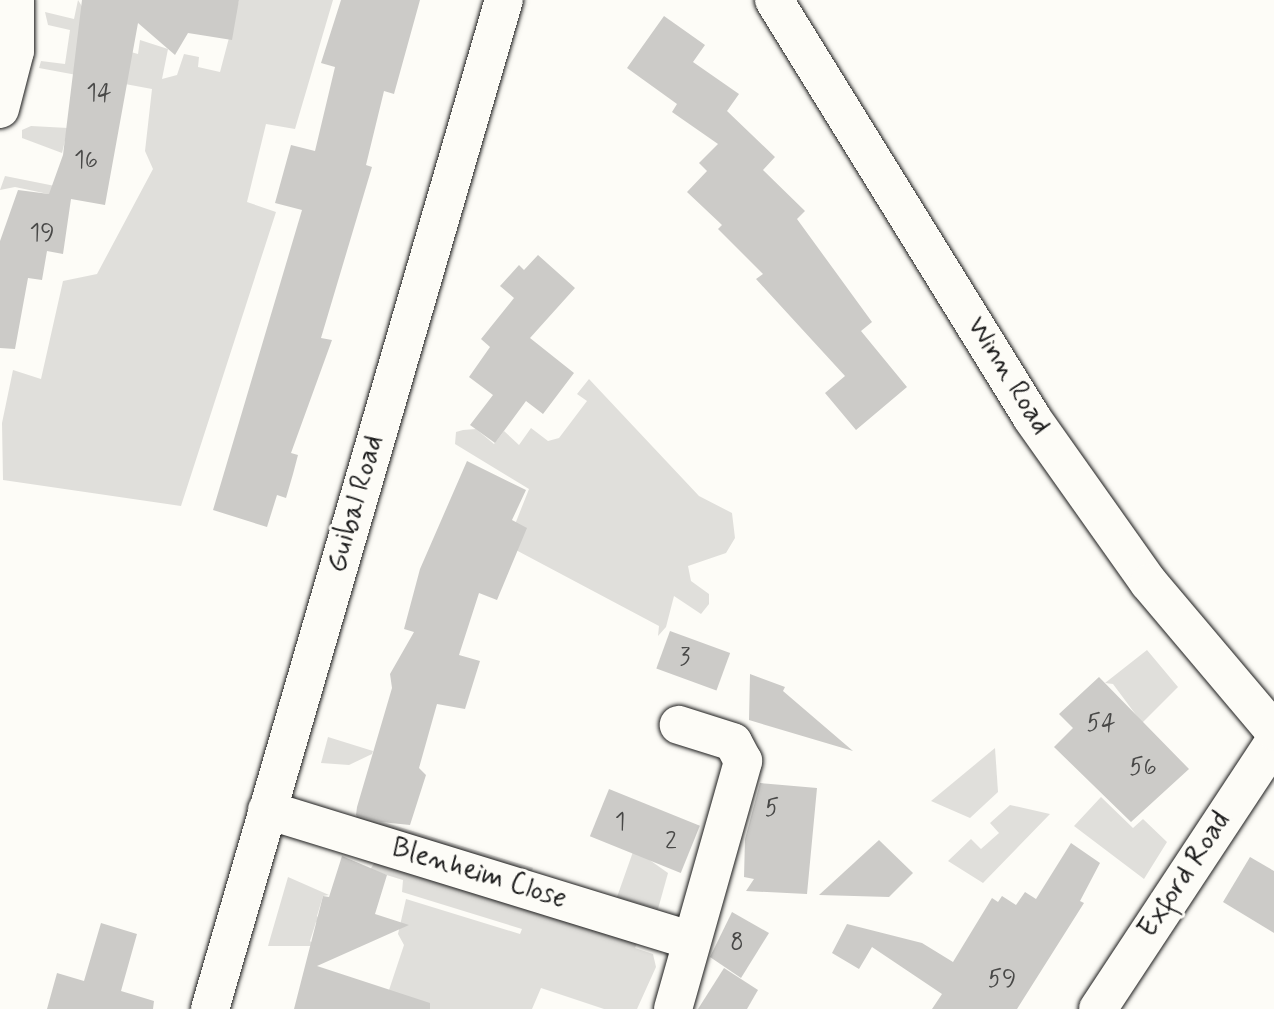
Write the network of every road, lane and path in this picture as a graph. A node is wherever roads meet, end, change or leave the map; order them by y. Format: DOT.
graph roads {
  1 [pos="15,0"];
  2 [pos="504,0"];
  3 [pos="774,0"];
  4 [pos="0,109"];
  5 [pos="679,724"];
  6 [pos="1274,730"];
  7 [pos="1274,742"];
  8 [pos="267,810"];
  9 [pos="690,940"];
  10 [pos="210,1009"];
  11 [pos="673,1009"];
  12 [pos="1098,1009"];
  1 -- 4 [label="street"];
  2 -- 8 [label="street, Guibal Road"];
  3 -- 6 [label="street, Winn Road"];
  5 -- 9 [label="street"];
  7 -- 12 [label="street, Exford Road"];
  8 -- 9 [label="street, Blenheim Close"];
  8 -- 10 [label="street, Guibal Road"];
  9 -- 11 [label="street"];
}
